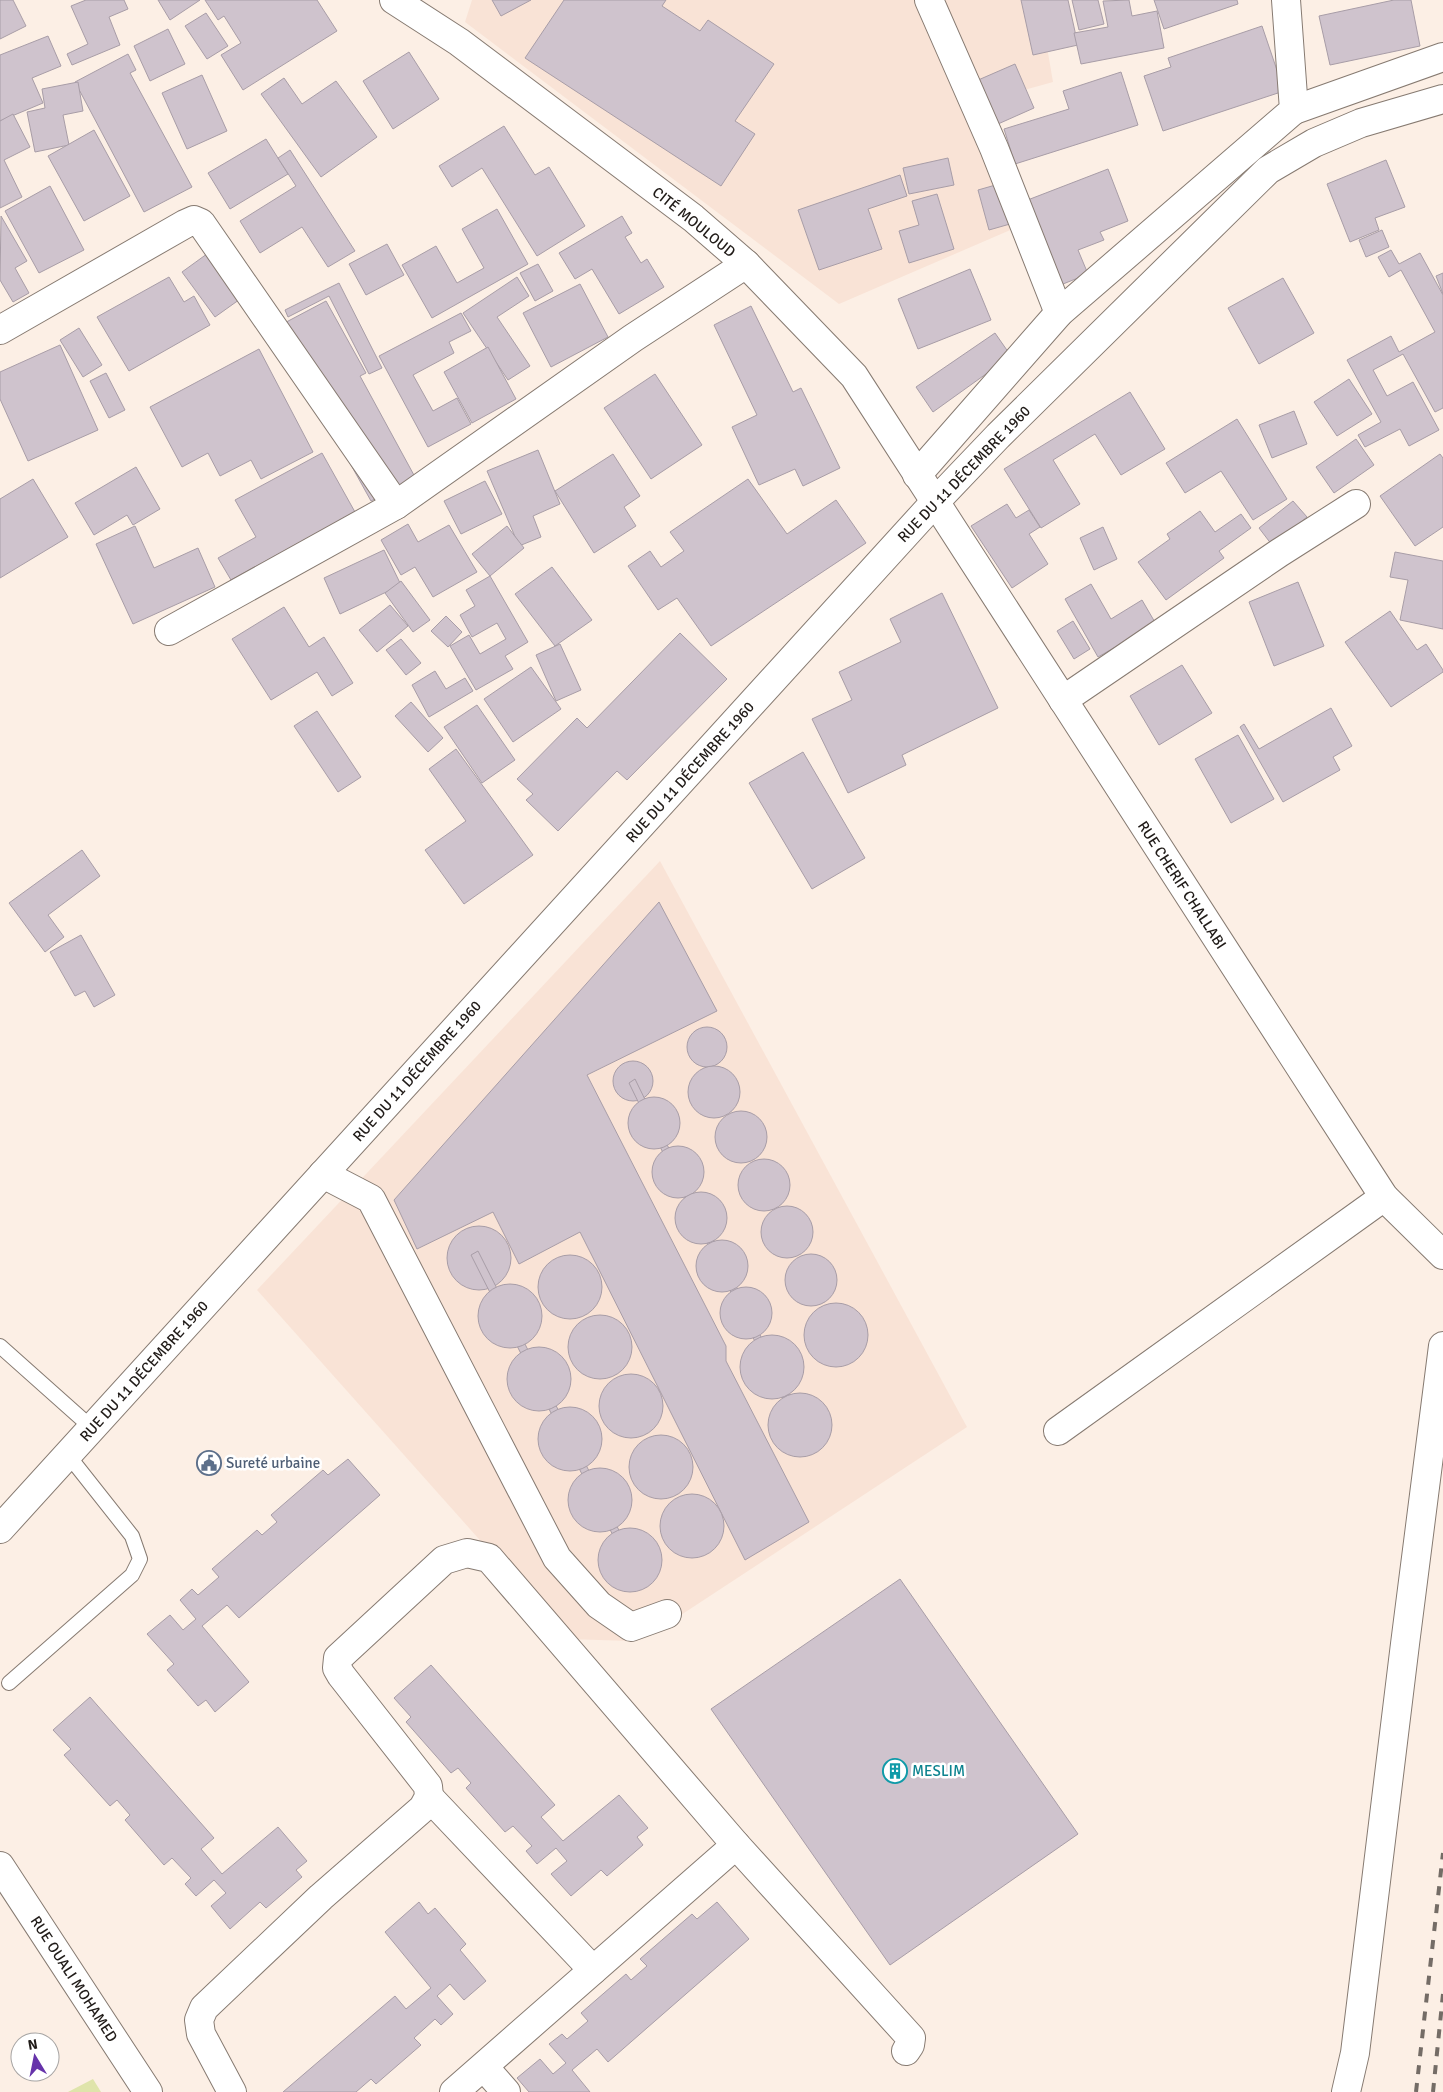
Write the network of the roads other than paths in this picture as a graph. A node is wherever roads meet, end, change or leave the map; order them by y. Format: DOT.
graph roads {
  1 [pos="394,0"];
  2 [pos="929,0"];
  3 [pos="1286,0"];
  4 [pos="1443,57"];
  5 [pos="1443,99"];
  6 [pos="1294,110"];
  7 [pos="746,264"];
  8 [pos="1058,313"];
  9 [pos="0,330"];
  10 [pos="917,475"];
  11 [pos="935,502"];
  12 [pos="1356,504"];
  13 [pos="396,505"];
  14 [pos="169,631"];
  15 [pos="1062,700"];
  16 [pos="323,1174"];
  17 [pos="1384,1197"];
  18 [pos="1443,1255"];
  19 [pos="0,1346"];
  20 [pos="1443,1346"];
  21 [pos="92,1428"];
  22 [pos="1058,1431"];
  23 [pos="68,1455"];
  24 [pos="0,1529"];
  25 [pos="667,1614"];
  26 [pos="9,1682"];
  27 [pos="429,1797"];
  28 [pos="736,1845"];
  29 [pos="0,1866"];
  30 [pos="593,1970"];
  31 [pos="906,2051"];
  32 [pos="484,2067"];
  33 [pos="148,2092"];
  34 [pos="232,2092"];
  35 [pos="454,2092"];
  36 [pos="506,2092"];
  37 [pos="1346,2092"];
  1 -- 7 [label="street, CITÉ MOULOUD"];
  2 -- 8 [label="street"];
  3 -- 6 [label="street"];
  4 -- 6 [label="street"];
  5 -- 11 [label="street, RUE DU 11 DÉCEMBRE 1960"];
  6 -- 8 [label="street"];
  7 -- 10 [label="street, CITÉ MOULOUD"];
  7 -- 13 [label="street"];
  8 -- 10 [label="street"];
  9 -- 13 [label="street"];
  10 -- 11 [label="street, CITÉ MOULOUD"];
  11 -- 15 [label="street, RUE CHERIF CHALLABI"];
  11 -- 16 [label="street, RUE DU 11 DÉCEMBRE 1960"];
  12 -- 15 [label="street"];
  13 -- 14 [label="street"];
  15 -- 17 [label="street, RUE CHERIF CHALLABI"];
  16 -- 21 [label="street, RUE DU 11 DÉCEMBRE 1960"];
  16 -- 25 [label="street"];
  17 -- 18 [label="street, RUE CHERIF CHALLABI"];
  17 -- 22 [label="street"];
  19 -- 21 [label="lane"];
  20 -- 37 [label="street"];
  21 -- 23 [label="street, RUE DU 11 DÉCEMBRE 1960"];
  23 -- 24 [label="street, RUE DU 11 DÉCEMBRE 1960"];
  23 -- 26 [label="lane"];
  27 -- 28 [label="street"];
  27 -- 30 [label="street"];
  27 -- 34 [label="street"];
  28 -- 30 [label="street"];
  28 -- 31 [label="street"];
  29 -- 33 [label="street, RUE OUALI MOHAMED"];
  30 -- 32 [label="street"];
  32 -- 35 [label="street"];
  32 -- 36 [label="street"];
}
